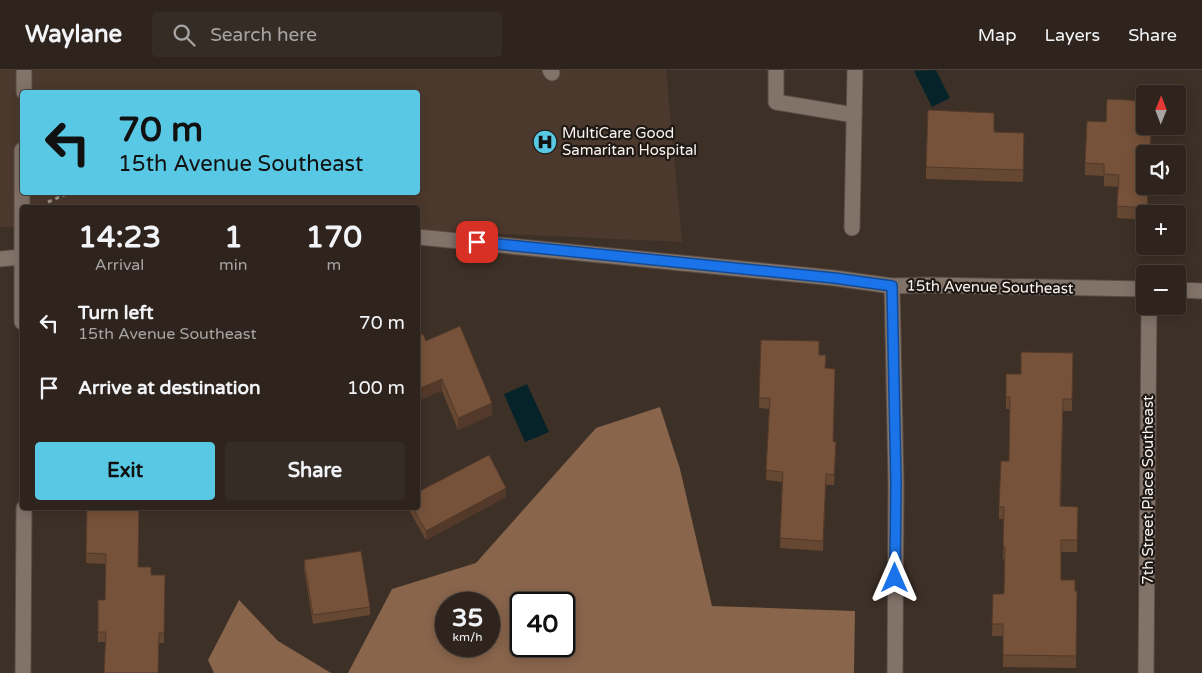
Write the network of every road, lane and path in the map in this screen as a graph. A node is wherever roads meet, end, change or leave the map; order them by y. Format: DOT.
graph roads {
  1 [pos="24,70"];
  2 [pos="776,70"];
  3 [pos="855,70"];
  4 [pos="24,90"];
  5 [pos="854,115"];
  6 [pos="64,195"];
  7 [pos="48,202"];
  8 [pos="852,228"];
  9 [pos="420,236"];
  10 [pos="20,257"];
  11 [pos="0,259"];
  12 [pos="892,286"];
  13 [pos="1136,289"];
  14 [pos="1186,290"];
  15 [pos="1202,291"];
  16 [pos="1149,315"];
  17 [pos="24,510"];
  18 [pos="23,673"];
  19 [pos="895,673"];
  20 [pos="1146,673"];
  1 -- 4 [label="street"];
  2 -- 5 [label="street"];
  3 -- 5 [label="street"];
  5 -- 8 [label="street"];
  6 -- 7 [label="path"];
  9 -- 12 [label="street, 15th Avenue Southeast"];
  10 -- 11 [label="street"];
  12 -- 13 [label="street, 15th Avenue Southeast"];
  12 -- 19 [label="street"];
  14 -- 15 [label="street"];
  16 -- 20 [label="street, 7th Street Place Southeast"];
  17 -- 18 [label="street"];
}
